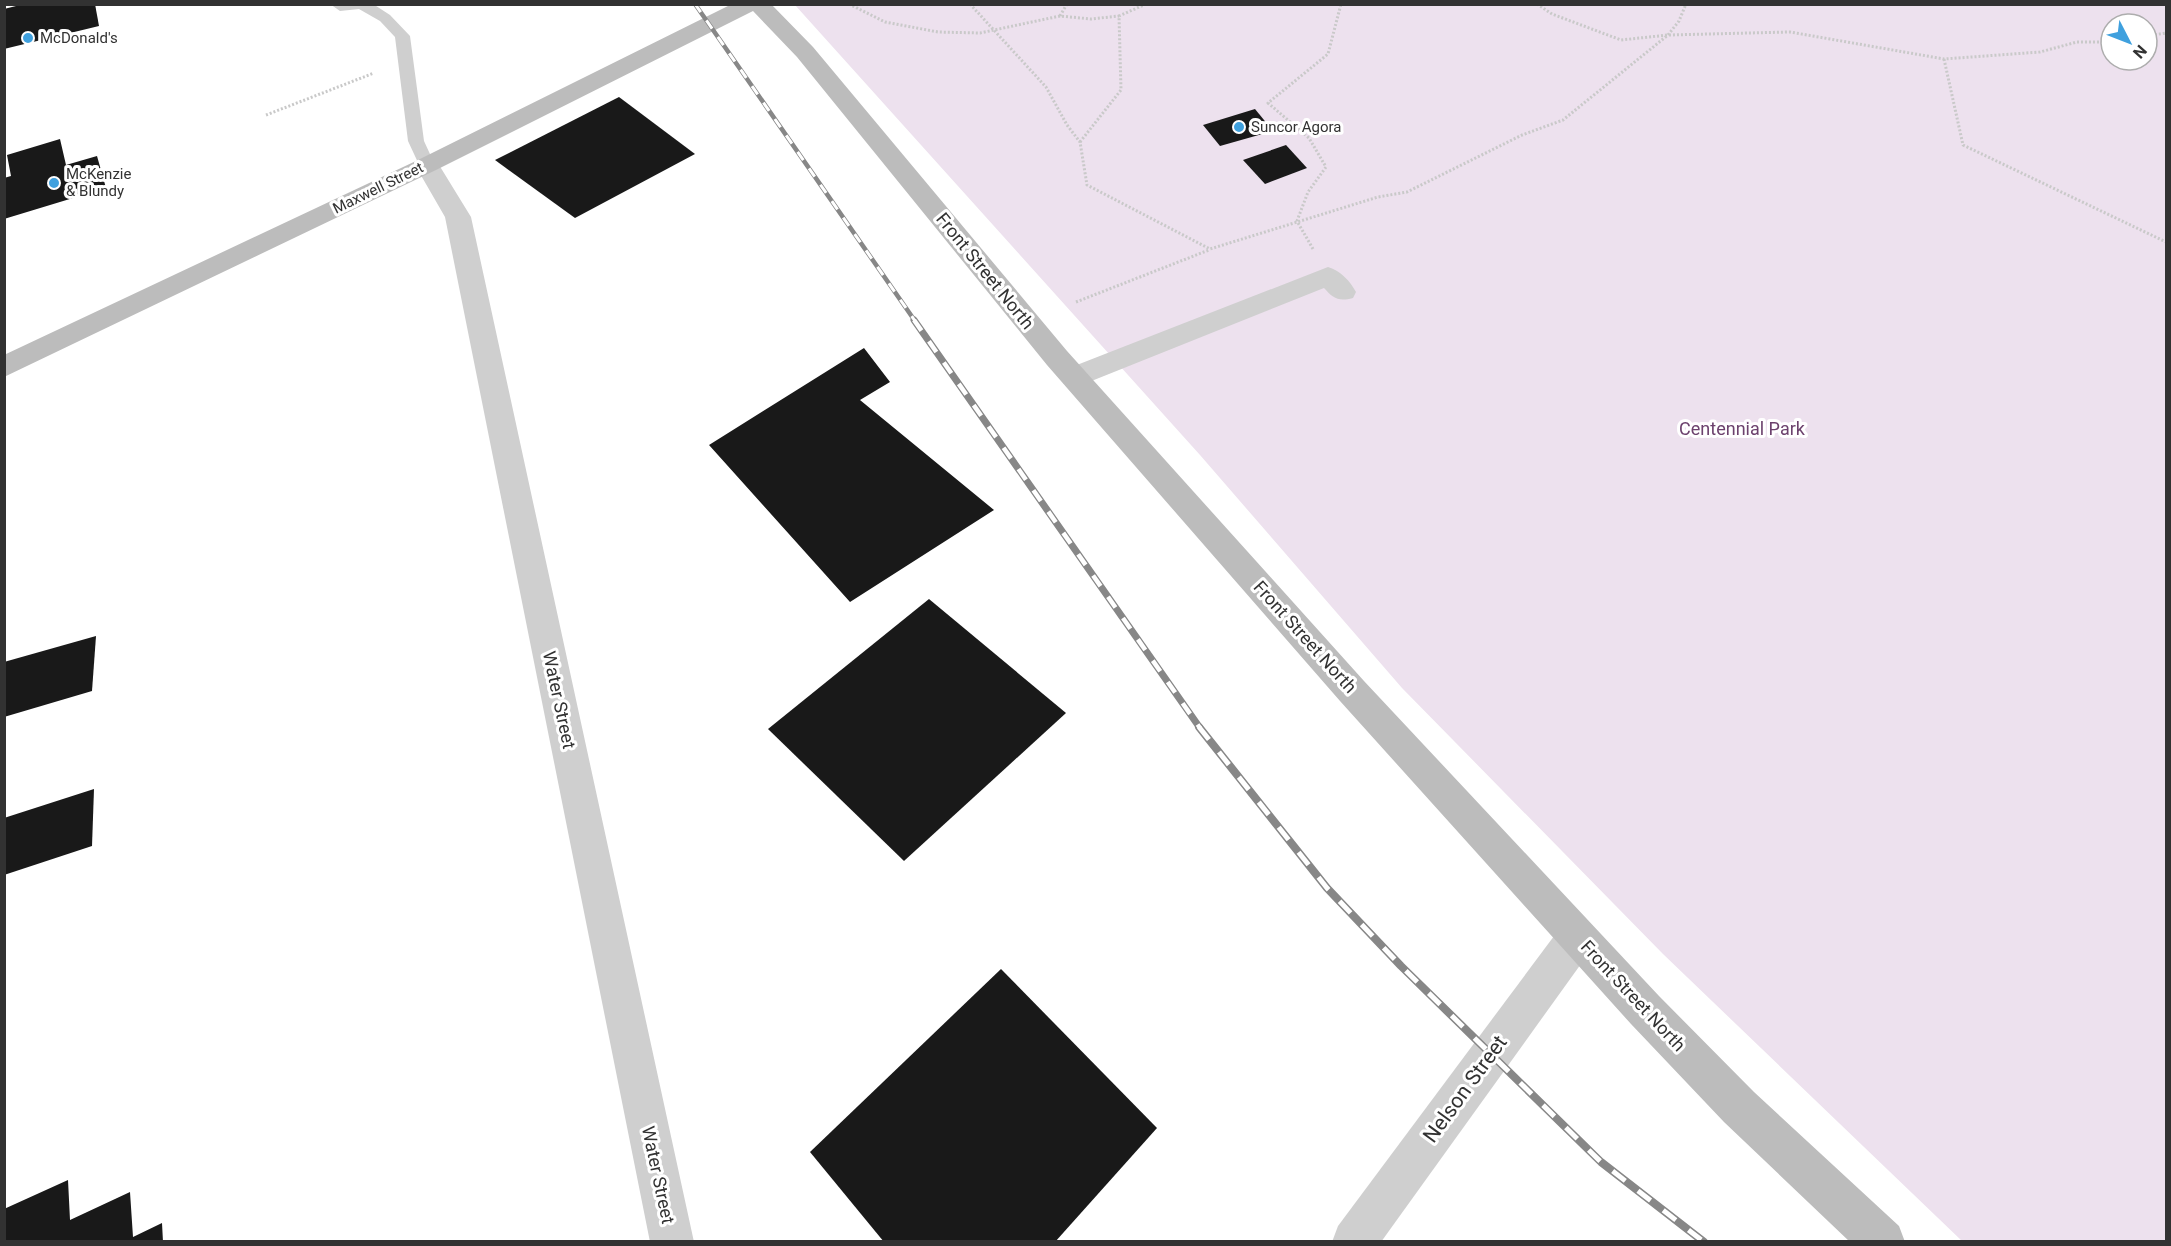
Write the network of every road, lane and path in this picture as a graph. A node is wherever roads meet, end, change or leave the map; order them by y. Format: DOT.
graph roads {
  1 [pos="337,4"];
  2 [pos="362,4"];
  3 [pos="750,4"];
  4 [pos="758,4"];
  5 [pos="849,4"];
  6 [pos="970,4"];
  7 [pos="1067,4"];
  8 [pos="1146,4"];
  9 [pos="1341,4"];
  10 [pos="1537,4"];
  11 [pos="1686,4"];
  12 [pos="1060,16"];
  13 [pos="1119,16"];
  14 [pos="994,30"];
  15 [pos="1668,35"];
  16 [pos="2099,42"];
  17 [pos="1944,59"];
  18 [pos="352,81"];
  19 [pos="266,115"];
  20 [pos="1080,142"];
  21 [pos="427,165"];
  22 [pos="1297,221"];
  23 [pos="2166,242"];
  24 [pos="1210,249"];
  25 [pos="1335,284"];
  26 [pos="1076,302"];
  27 [pos="4,367"];
  28 [pos="1074,377"];
  29 [pos="1577,937"];
  30 [pos="672,1242"];
  31 [pos="1354,1242"];
  32 [pos="1883,1242"];
  1 -- 2 [label="lane"];
  2 -- 21 [label="lane"];
  3 -- 21 [label="main road, Maxwell Street"];
  4 -- 28 [label="main road, Front Street North"];
  5 -- 14 [label="path"];
  6 -- 14 [label="path"];
  7 -- 12 [label="path"];
  8 -- 13 [label="path"];
  9 -- 22 [label="path"];
  10 -- 15 [label="path"];
  11 -- 15 [label="path"];
  12 -- 13 [label="path"];
  12 -- 14 [label="path"];
  13 -- 20 [label="path"];
  14 -- 20 [label="path"];
  15 -- 17 [label="path"];
  15 -- 22 [label="path"];
  16 -- 17 [label="path"];
  17 -- 23 [label="path"];
  18 -- 19 [label="path"];
  20 -- 24 [label="path"];
  21 -- 27 [label="main road, Maxwell Street"];
  21 -- 30 [label="street, Water Street"];
  22 -- 24 [label="path"];
  22 -- 25 [label="path"];
  24 -- 26 [label="path"];
  25 -- 28 [label="street"];
  28 -- 29 [label="main road, Front Street North"];
  29 -- 31 [label="street, Nelson Street"];
  29 -- 32 [label="main road, Front Street North"];
}
